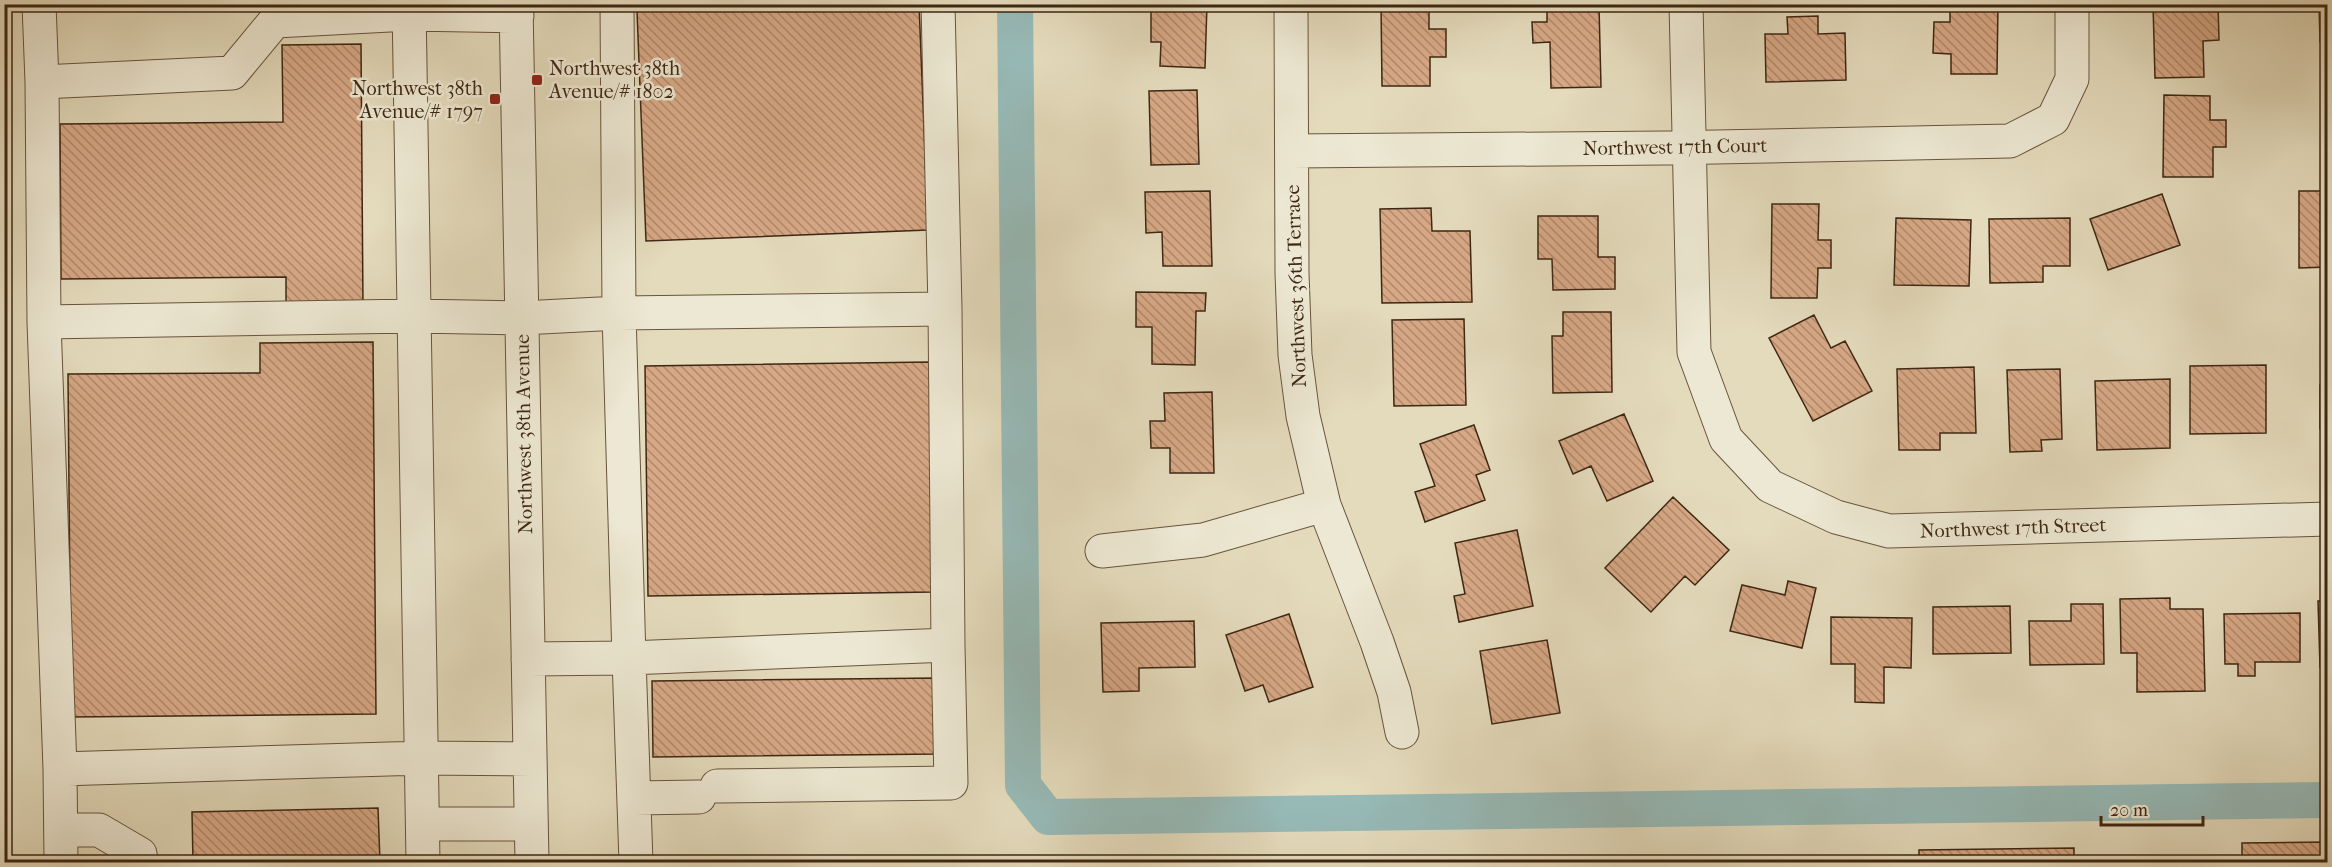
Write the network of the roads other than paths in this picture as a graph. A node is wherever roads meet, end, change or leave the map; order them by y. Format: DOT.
graph roads {
  1 [pos="39,4"];
  2 [pos="617,4"];
  3 [pos="938,4"];
  4 [pos="1291,4"];
  5 [pos="1686,4"];
  6 [pos="2072,4"];
  7 [pos="409,9"];
  8 [pos="516,10"];
  9 [pos="268,13"];
  10 [pos="42,82"];
  11 [pos="1689,147"];
  12 [pos="1292,151"];
  13 [pos="945,309"];
  14 [pos="619,313"];
  15 [pos="414,316"];
  16 [pos="522,318"];
  17 [pos="44,322"];
  18 [pos="1324,505"];
  19 [pos="2328,519"];
  20 [pos="1102,551"];
  21 [pos="948,645"];
  22 [pos="629,658"];
  23 [pos="528,659"];
  24 [pos="1402,732"];
  25 [pos="422,758"];
  26 [pos="530,759"];
  27 [pos="60,768"];
  28 [pos="634,798"];
  29 [pos="423,824"];
  30 [pos="531,824"];
  31 [pos="61,830"];
  32 [pos="61,862"];
  33 [pos="141,862"];
  34 [pos="423,862"];
  35 [pos="532,862"];
  36 [pos="636,862"];
  1 -- 10 [label="street"];
  2 -- 14 [label="street"];
  3 -- 13 [label="street"];
  4 -- 12 [label="street, Northwest 36th Terrace"];
  5 -- 11 [label="street"];
  6 -- 11 [label="street, Northwest 17th Court"];
  7 -- 8 [label="street"];
  7 -- 9 [label="street"];
  7 -- 15 [label="street"];
  8 -- 16 [label="street, Northwest 38th Avenue"];
  9 -- 10 [label="street"];
  10 -- 17 [label="street"];
  11 -- 12 [label="street, Northwest 17th Court"];
  11 -- 19 [label="street, Northwest 17th Street"];
  12 -- 18 [label="street, Northwest 36th Terrace"];
  13 -- 14 [label="street"];
  13 -- 21 [label="street"];
  14 -- 16 [label="street"];
  14 -- 22 [label="street"];
  15 -- 16 [label="street"];
  15 -- 17 [label="street"];
  15 -- 25 [label="street"];
  16 -- 23 [label="street, Northwest 38th Avenue"];
  17 -- 27 [label="street"];
  18 -- 20 [label="street"];
  18 -- 24 [label="street, Northwest 36th Terrace"];
  21 -- 22 [label="street"];
  21 -- 28 [label="street"];
  22 -- 23 [label="street"];
  22 -- 28 [label="street"];
  23 -- 26 [label="street, Northwest 38th Avenue"];
  25 -- 26 [label="street"];
  25 -- 27 [label="street"];
  25 -- 29 [label="street"];
  26 -- 30 [label="street, Northwest 38th Avenue"];
  27 -- 31 [label="street"];
  28 -- 36 [label="street"];
  29 -- 30 [label="street"];
  29 -- 34 [label="street"];
  30 -- 35 [label="street, Northwest 38th Avenue"];
  31 -- 32 [label="street"];
  31 -- 33 [label="street"];
}
